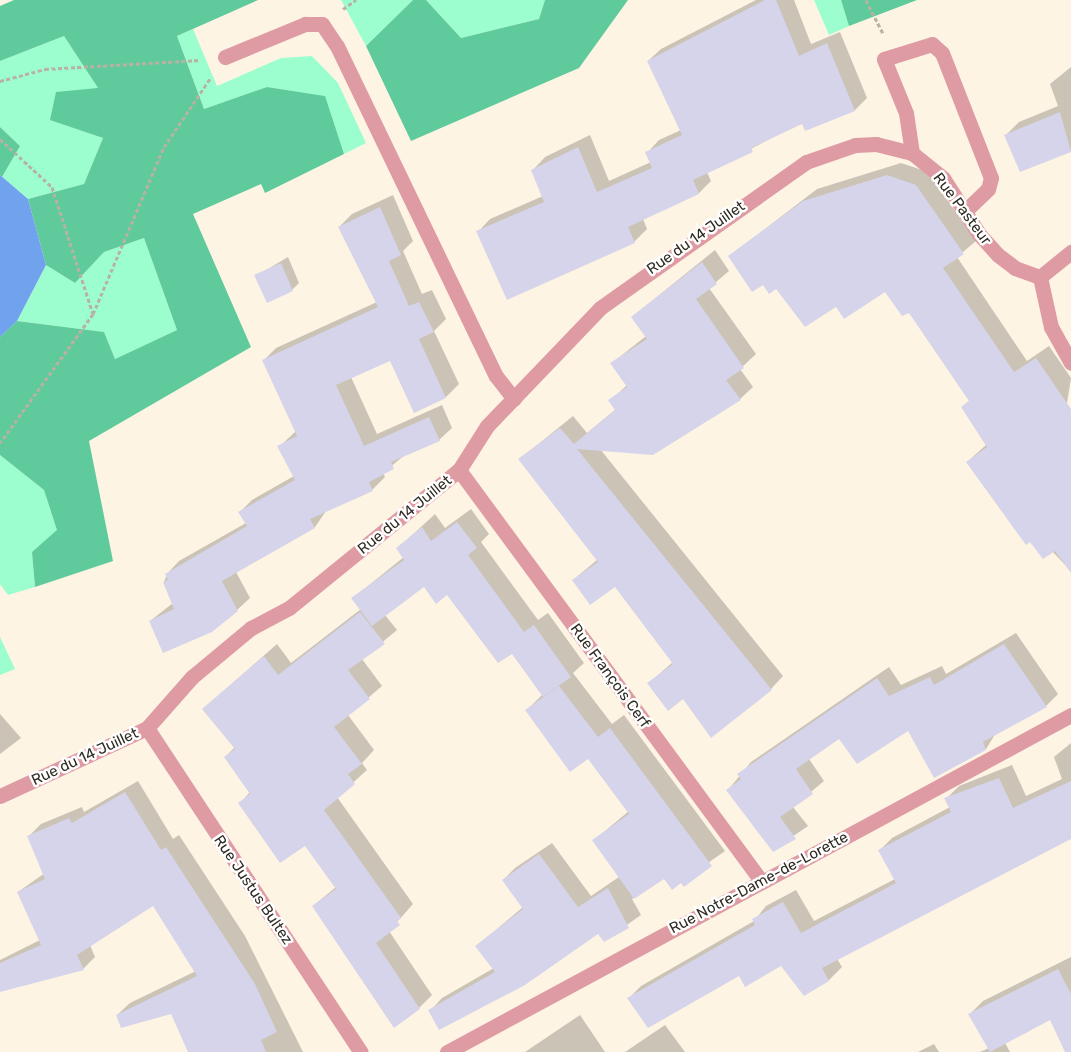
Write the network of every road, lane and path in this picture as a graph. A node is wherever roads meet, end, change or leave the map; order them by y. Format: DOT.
graph roads {
  1 [pos="866,0"];
  2 [pos="895,55"];
  3 [pos="225,57"];
  4 [pos="0,81"];
  5 [pos="0,139"];
  6 [pos="912,153"];
  7 [pos="965,211"];
  8 [pos="1071,252"];
  9 [pos="1040,277"];
  10 [pos="93,314"];
  11 [pos="1071,363"];
  12 [pos="514,399"];
  13 [pos="0,443"];
  14 [pos="459,470"];
  15 [pos="1071,715"];
  16 [pos="146,728"];
  17 [pos="0,796"];
  18 [pos="762,882"];
  19 [pos="361,1052"];
  20 [pos="447,1052"];
  1 -- 2 [label="path"];
  2 -- 6 [label="street"];
  2 -- 7 [label="street"];
  3 -- 4 [label="path"];
  3 -- 10 [label="path"];
  3 -- 12 [label="street"];
  5 -- 10 [label="path"];
  6 -- 7 [label="street, Rue Pasteur"];
  6 -- 12 [label="street, Rue du 14 Juillet"];
  7 -- 9 [label="street, Rue Pasteur"];
  8 -- 9 [label="street"];
  9 -- 11 [label="street"];
  10 -- 13 [label="path"];
  12 -- 14 [label="street, Rue du 14 Juillet"];
  14 -- 16 [label="street, Rue du 14 Juillet"];
  14 -- 18 [label="street, Rue François Cerf"];
  15 -- 18 [label="street, Rue Notre-Dame-de-Lorette"];
  16 -- 17 [label="street, Rue du 14 Juillet"];
  16 -- 19 [label="street, Rue Justus Bultez"];
  18 -- 20 [label="street, Rue Notre-Dame-de-Lorette"];
}
